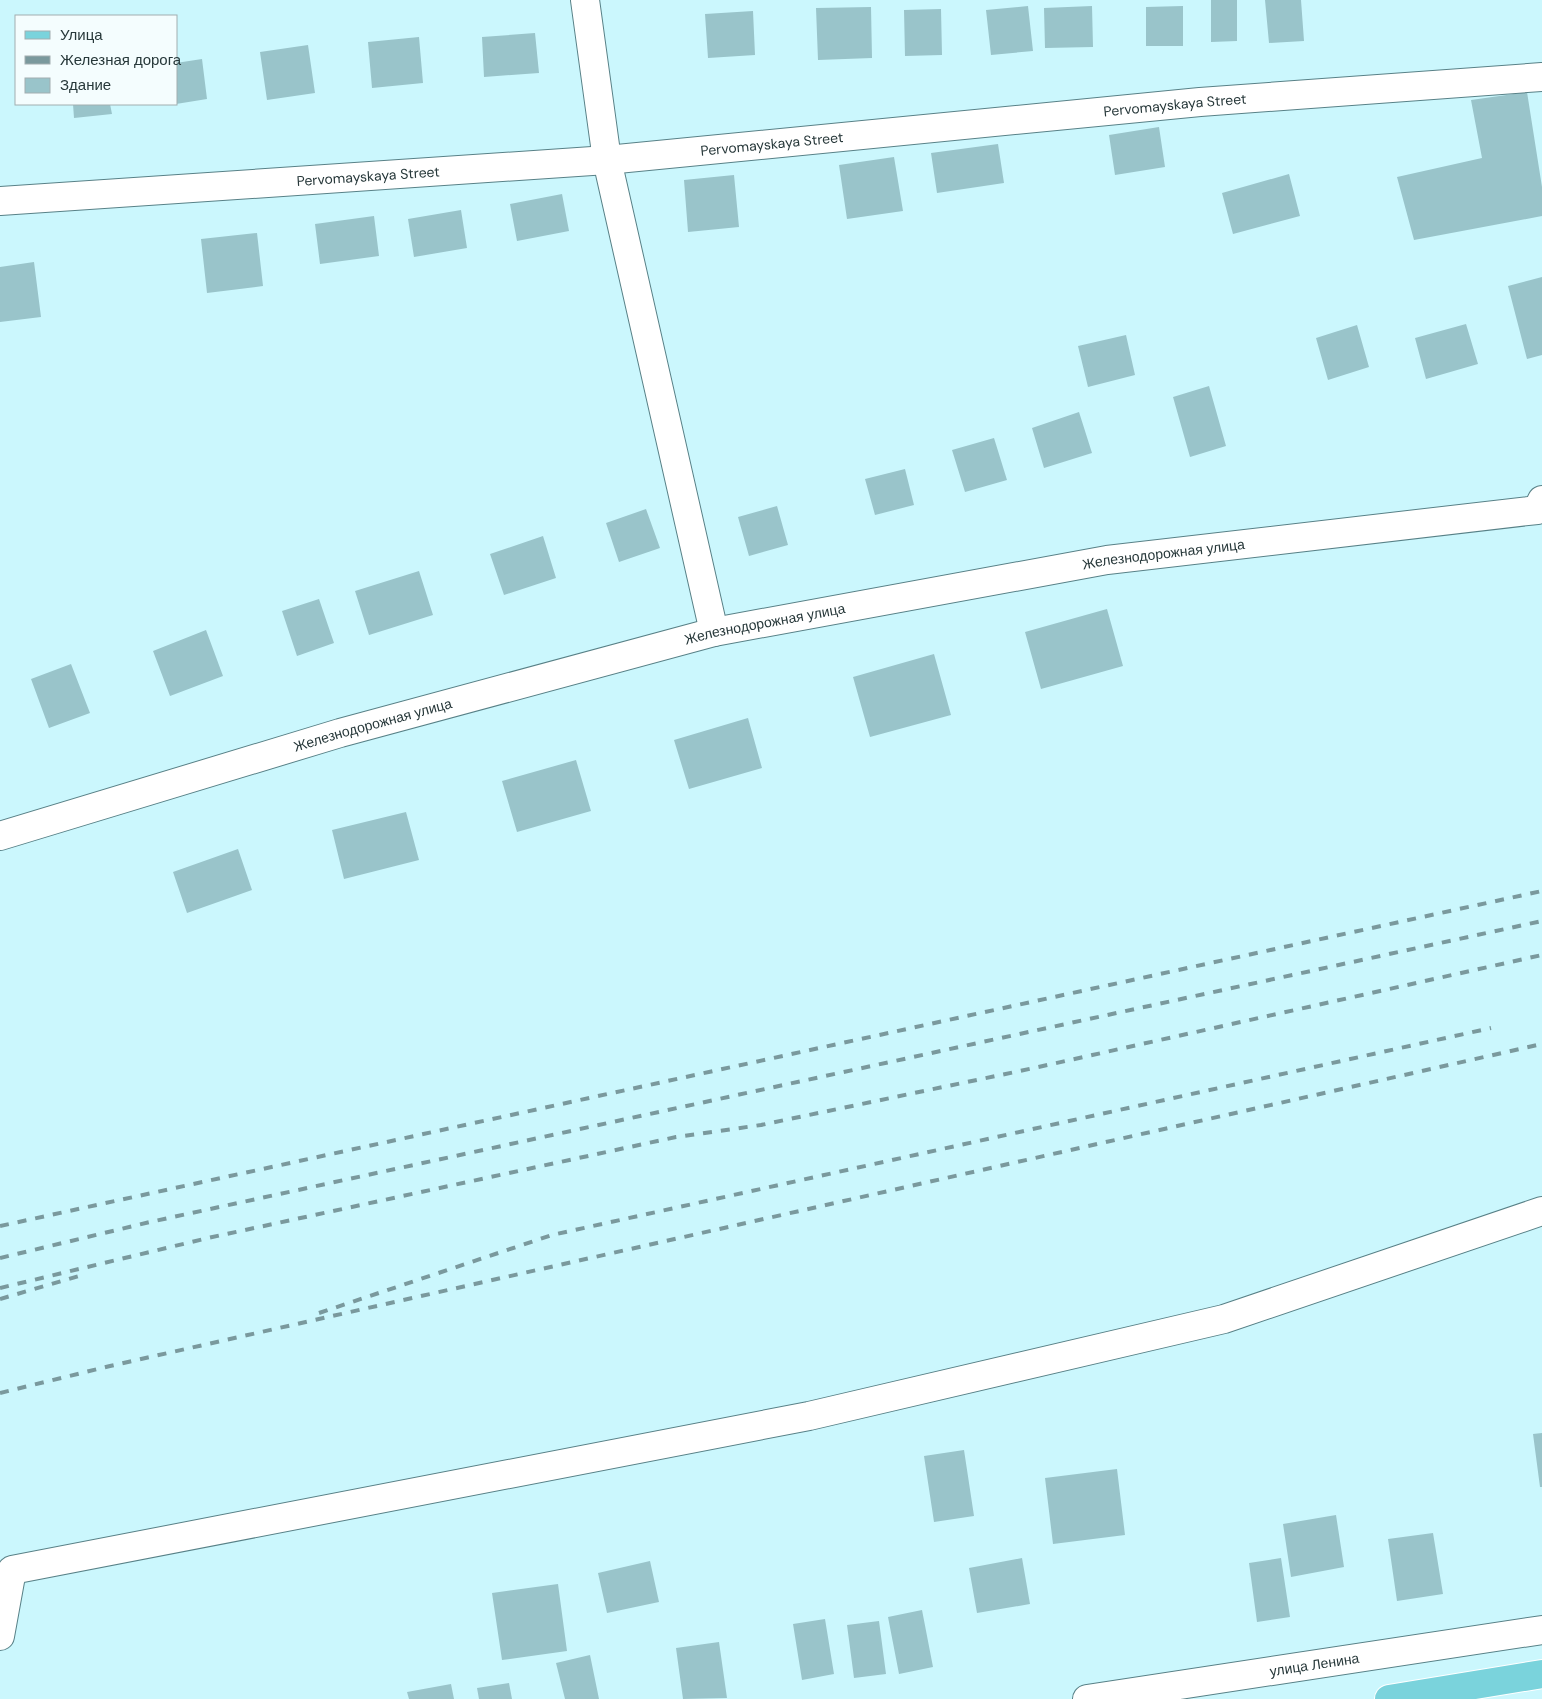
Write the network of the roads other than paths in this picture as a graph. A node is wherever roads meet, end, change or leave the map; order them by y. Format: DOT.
graph roads {
  1 [pos="585,0"];
  2 [pos="1542,77"];
  3 [pos="608,160"];
  4 [pos="0,201"];
  5 [pos="648,275"];
  6 [pos="1542,500"];
  7 [pos="714,632"];
  8 [pos="0,836"];
  9 [pos="1542,1211"];
  10 [pos="1542,1630"];
  11 [pos="0,1636"];
  12 [pos="1542,1674"];
  13 [pos="1087,1699"];
  14 [pos="1389,1699"];
  1 -- 3 [label="street"];
  2 -- 3 [label="street, Pervomayskaya Street"];
  3 -- 4 [label="street, Pervomayskaya Street"];
  3 -- 5 [label="street"];
  3 -- 7 [label="street"];
  6 -- 7 [label="street, Железнодорожная улица"];
  7 -- 8 [label="street, Железнодорожная улица"];
  9 -- 11 [label="street"];
  10 -- 13 [label="street, улица Ленина"];
  12 -- 14 [label="main road"];
}
